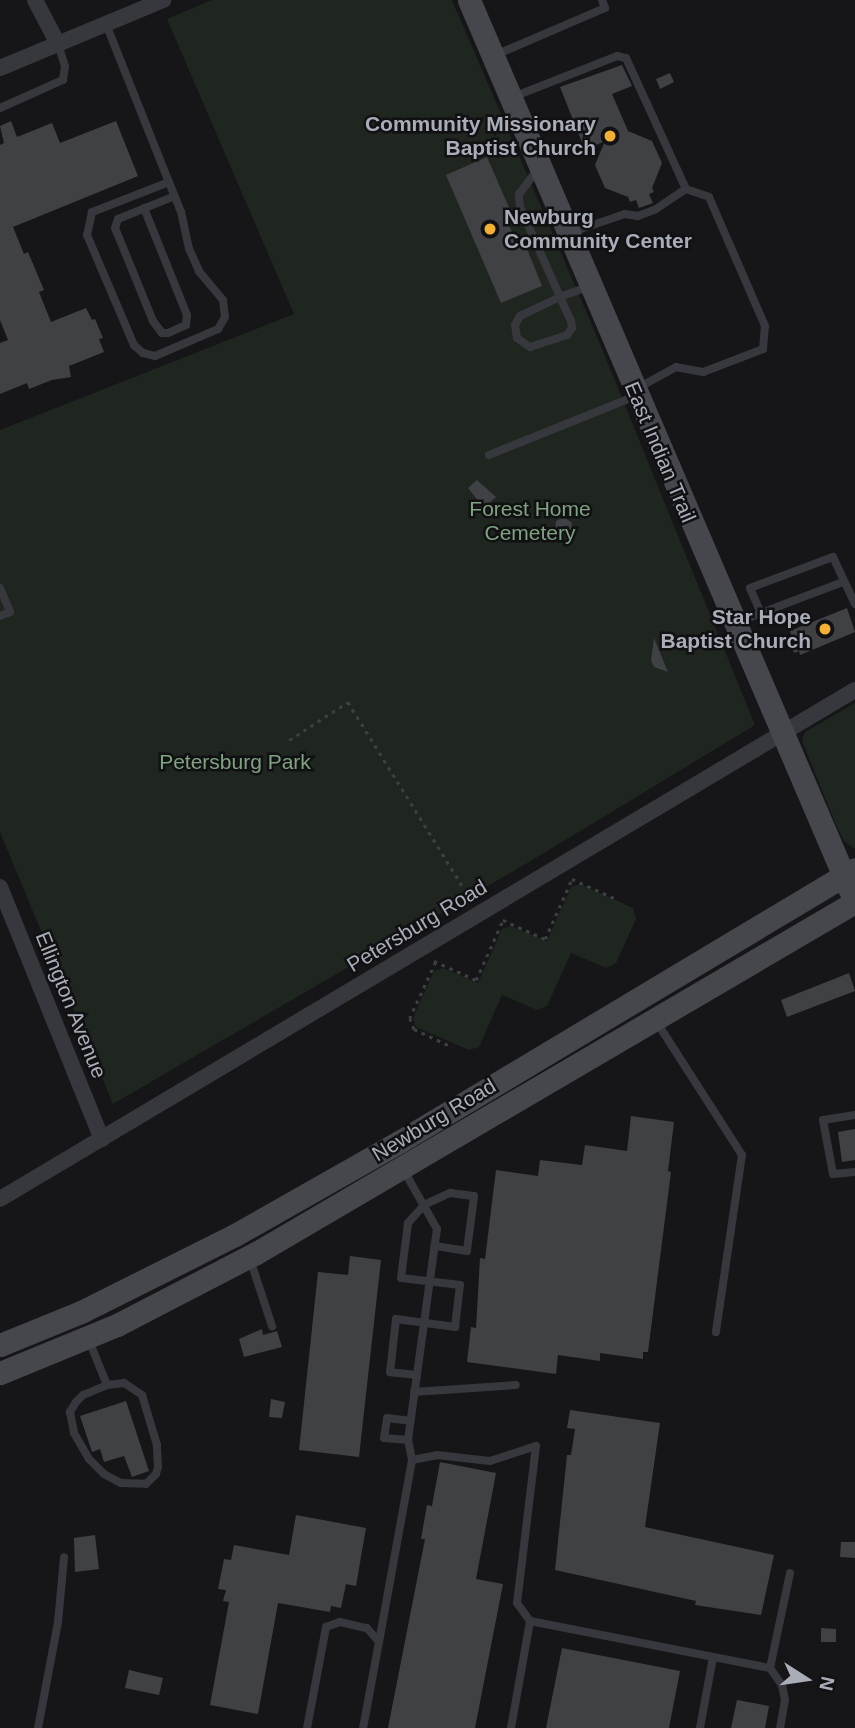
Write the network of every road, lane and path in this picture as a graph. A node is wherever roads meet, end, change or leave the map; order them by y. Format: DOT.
graph roads {
  1 [pos="35,0"];
  2 [pos="163,0"];
  3 [pos="469,0"];
  4 [pos="602,0"];
  5 [pos="106,24"];
  6 [pos="58,44"];
  7 [pos="493,57"];
  8 [pos="0,68"];
  9 [pos="510,98"];
  10 [pos="0,108"];
  11 [pos="540,167"];
  12 [pos="169,182"];
  13 [pos="686,189"];
  14 [pos="175,196"];
  15 [pos="144,208"];
  16 [pos="568,233"];
  17 [pos="590,286"];
  18 [pos="560,297"];
  19 [pos="635,393"];
  20 [pos="489,456"];
  21 [pos="844,582"];
  22 [pos="0,588"];
  23 [pos="855,604"];
  24 [pos="761,613"];
  25 [pos="0,616"];
  26 [pos="733,623"];
  27 [pos="855,690"];
  28 [pos="780,734"];
  29 [pos="289,740"];
  30 [pos="412,804"];
  31 [pos="407,807"];
  32 [pos="850,872"];
  33 [pos="0,887"];
  34 [pos="468,895"];
  35 [pos="614,898"];
  36 [pos="855,902"];
  37 [pos="656,1021"];
  38 [pos="449,1045"];
  39 [pos="855,1115"];
  40 [pos="103,1139"];
  41 [pos="391,1147"];
  42 [pos="402,1167"];
  43 [pos="855,1172"];
  44 [pos="0,1199"];
  45 [pos="424,1205"];
  46 [pos="434,1246"];
  47 [pos="249,1256"];
  48 [pos="429,1281"];
  49 [pos="424,1323"];
  50 [pos="272,1326"];
  51 [pos="716,1332"];
  52 [pos="88,1338"];
  53 [pos="0,1345"];
  54 [pos="0,1373"];
  55 [pos="417,1375"];
  56 [pos="107,1385"];
  57 [pos="516,1385"];
  58 [pos="414,1392"];
  59 [pos="410,1421"];
  60 [pos="408,1440"];
  61 [pos="412,1460"];
  62 [pos="64,1557"];
  63 [pos="790,1573"];
  64 [pos="530,1621"];
  65 [pos="379,1642"];
  66 [pos="713,1657"];
  67 [pos="770,1668"];
  68 [pos="38,1728"];
  69 [pos="307,1728"];
  70 [pos="363,1728"];
  71 [pos="511,1728"];
  72 [pos="700,1728"];
  73 [pos="780,1728"];
  1 -- 6 [label="street"];
  2 -- 5 [label="street"];
  3 -- 7 [label="main road, East Indian Trail"];
  4 -- 7 [label="lane"];
  5 -- 6 [label="street"];
  5 -- 12 [label="lane"];
  6 -- 8 [label="street"];
  6 -- 10 [label="lane"];
  7 -- 9 [label="main road, East Indian Trail"];
  9 -- 11 [label="main road, East Indian Trail"];
  9 -- 13 [label="lane"];
  11 -- 16 [label="main road, East Indian Trail"];
  11 -- 18 [label="lane"];
  12 -- 14 [label="lane"];
  12 -- 14 [label="lane"];
  13 -- 16 [label="lane"];
  13 -- 19 [label="lane"];
  14 -- 15 [label="lane"];
  15 -- 15 [label="lane"];
  16 -- 17 [label="main road, East Indian Trail"];
  17 -- 18 [label="lane"];
  17 -- 19 [label="main road, East Indian Trail"];
  18 -- 18 [label="lane"];
  19 -- 20 [label="lane"];
  19 -- 26 [label="main road, East Indian Trail"];
  21 -- 23 [label="lane"];
  21 -- 24 [label="lane"];
  21 -- 24 [label="lane"];
  22 -- 25 [label="lane"];
  24 -- 26 [label="lane"];
  26 -- 28 [label="main road, East Indian Trail"];
  27 -- 28 [label="street, Petersburg Road"];
  28 -- 32 [label="main road, East Indian Trail"];
  28 -- 40 [label="street, Petersburg Road"];
  29 -- 30 [label="path"];
  30 -- 31 [label="path"];
  30 -- 34 [label="path"];
  32 -- 36 [label="main road, East Indian Trail"];
  32 -- 41 [label="main road, Newburg Road"];
  33 -- 40 [label="street, Ellington Avenue"];
  35 -- 38 [label="path"];
  36 -- 37 [label="main road, Newburg Road"];
  37 -- 42 [label="main road, Newburg Road"];
  37 -- 51 [label="lane"];
  39 -- 43 [label="lane"];
  40 -- 44 [label="street, Petersburg Road"];
  41 -- 42 [label="lane"];
  41 -- 53 [label="main road, Newburg Road"];
  42 -- 45 [label="lane"];
  42 -- 47 [label="main road, Newburg Road"];
  45 -- 46 [label="lane"];
  45 -- 46 [label="lane"];
  45 -- 48 [label="lane"];
  46 -- 48 [label="lane"];
  47 -- 50 [label="lane"];
  47 -- 52 [label="main road, Newburg Road"];
  48 -- 49 [label="lane"];
  48 -- 49 [label="lane"];
  49 -- 55 [label="lane"];
  49 -- 55 [label="lane"];
  52 -- 54 [label="main road, Newburg Road"];
  52 -- 56 [label="lane"];
  55 -- 58 [label="lane"];
  56 -- 56 [label="lane"];
  57 -- 58 [label="lane"];
  58 -- 59 [label="lane"];
  59 -- 60 [label="lane"];
  59 -- 60 [label="lane"];
  60 -- 61 [label="lane"];
  61 -- 64 [label="lane"];
  61 -- 65 [label="lane"];
  62 -- 68 [label="lane"];
  63 -- 67 [label="lane"];
  64 -- 66 [label="lane"];
  64 -- 71 [label="lane"];
  65 -- 69 [label="lane"];
  65 -- 70 [label="lane"];
  66 -- 67 [label="lane"];
  66 -- 72 [label="lane"];
  67 -- 73 [label="lane"];
}
